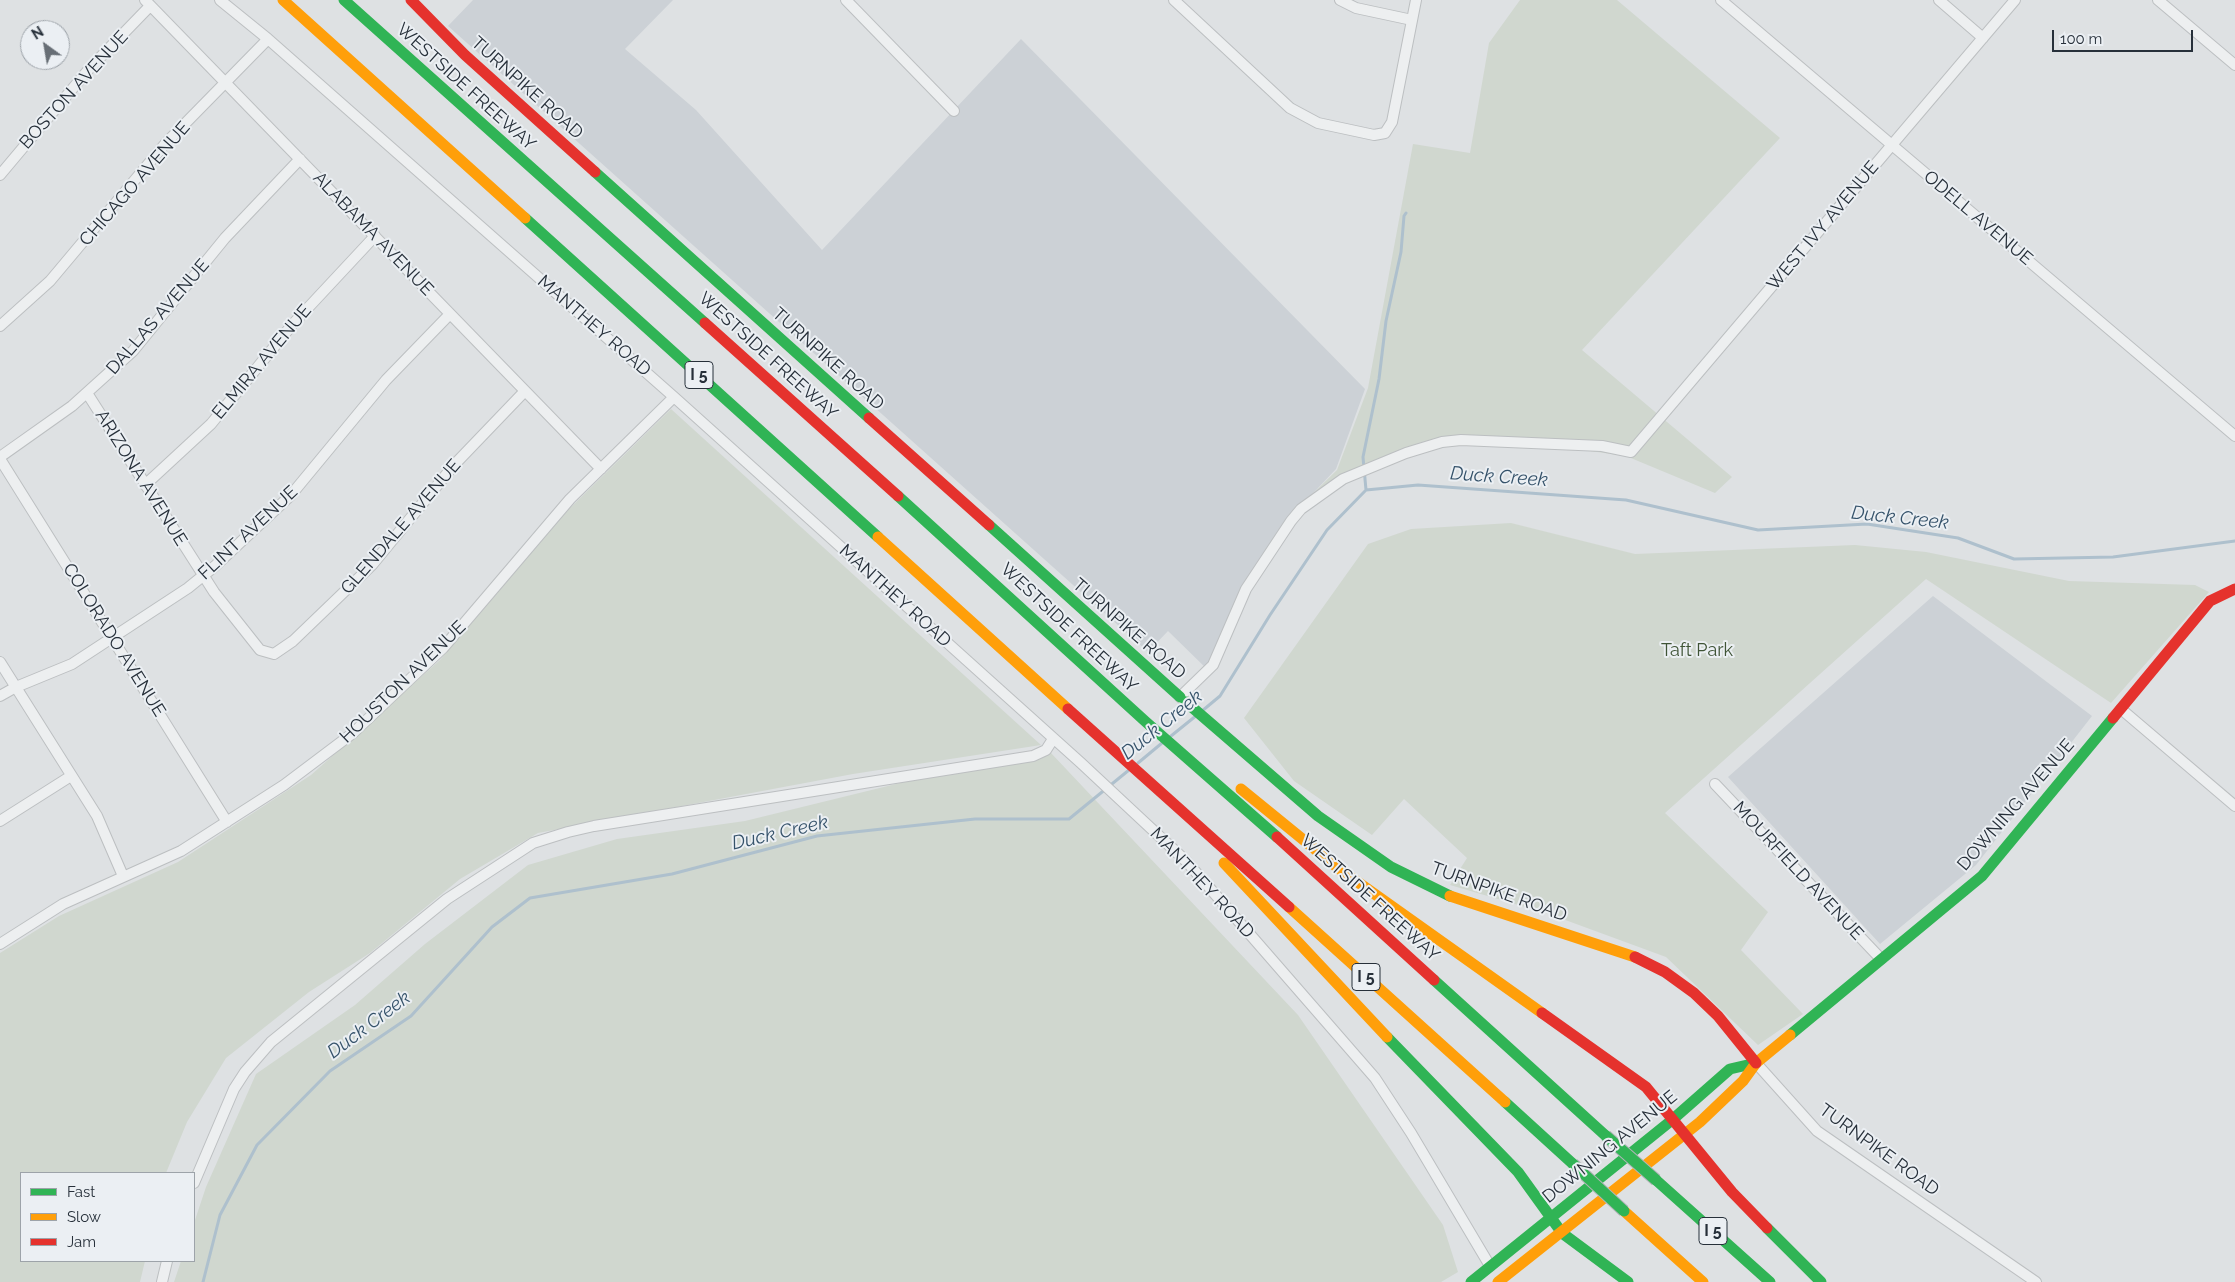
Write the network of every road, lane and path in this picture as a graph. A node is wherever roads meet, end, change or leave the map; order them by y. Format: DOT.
graph roads {
  1 [pos="220,0"];
  2 [pos="270,0"];
  3 [pos="283,0"];
  4 [pos="344,0"];
  5 [pos="350,0"];
  6 [pos="410,0"];
  7 [pos="846,0"];
  8 [pos="1174,0"];
  9 [pos="1340,0"];
  10 [pos="1416,0"];
  11 [pos="1721,0"];
  12 [pos="1939,0"];
  13 [pos="2015,0"];
  14 [pos="2158,0"];
  15 [pos="148,3"];
  16 [pos="360,16"];
  17 [pos="1412,20"];
  18 [pos="1983,38"];
  19 [pos="268,39"];
  20 [pos="330,42"];
  21 [pos="2235,65"];
  22 [pos="225,83"];
  23 [pos="954,111"];
  24 [pos="1893,144"];
  25 [pos="300,159"];
  26 [pos="0,175"];
  27 [pos="375,236"];
  28 [pos="450,314"];
  29 [pos="0,326"];
  30 [pos="525,391"];
  31 [pos="87,393"];
  32 [pos="674,397"];
  33 [pos="2235,436"];
  34 [pos="0,458"];
  35 [pos="601,469"];
  36 [pos="145,485"];
  37 [pos="203,576"];
  38 [pos="2235,588"];
  39 [pos="112,639"];
  40 [pos="270,654"];
  41 [pos="0,662"];
  42 [pos="16,687"];
  43 [pos="0,696"];
  44 [pos="1183,700"];
  45 [pos="2121,709"];
  46 [pos="1053,739"];
  47 [pos="1193,762"];
  48 [pos="71,776"];
  49 [pos="1714,784"];
  50 [pos="2235,806"];
  51 [pos="0,821"];
  52 [pos="227,822"];
  53 [pos="1196,823"];
  54 [pos="123,876"];
  55 [pos="0,944"];
  56 [pos="1881,959"];
  57 [pos="1756,1063"];
  58 [pos="1672,1120"];
  59 [pos="1684,1135"];
  60 [pos="195,1181"];
  61 [pos="1550,1218"];
  62 [pos="1562,1233"];
  63 [pos="168,1262"];
  64 [pos="1490,1266"];
  65 [pos="1500,1281"];
  66 [pos="162,1282"];
  67 [pos="1471,1282"];
  68 [pos="1480,1282"];
  69 [pos="1628,1282"];
  70 [pos="1703,1282"];
  71 [pos="1770,1282"];
  72 [pos="1821,1282"];
  73 [pos="2036,1282"];
  1 -- 19 [label="street, MANTHEY ROAD"];
  2 -- 20 [label="main road"];
  3 -- 20 [label="main road, I 5"];
  4 -- 16 [label="main road, WESTSIDE FREEWAY / I 5"];
  5 -- 16 [label="main road"];
  6 -- 44 [label="main road, TURNPIKE ROAD"];
  7 -- 23 [label="street"];
  8 -- 17 [label="street"];
  9 -- 17 [label="street"];
  10 -- 17 [label="street"];
  11 -- 24 [label="street, ODELL AVENUE"];
  12 -- 18 [label="street"];
  13 -- 18 [label="street, WEST IVY AVENUE"];
  14 -- 21 [label="street"];
  15 -- 22 [label="street, ALABAMA AVENUE"];
  15 -- 26 [label="street, BOSTON AVENUE"];
  16 -- 47 [label="main road, WESTSIDE FREEWAY / I 5"];
  18 -- 24 [label="street, WEST IVY AVENUE"];
  19 -- 22 [label="street, CHICAGO AVENUE"];
  19 -- 32 [label="street, MANTHEY ROAD"];
  20 -- 53 [label="main road, I 5"];
  22 -- 25 [label="street, ALABAMA AVENUE"];
  22 -- 29 [label="street, CHICAGO AVENUE"];
  24 -- 33 [label="street, ODELL AVENUE"];
  24 -- 44 [label="street, WEST IVY AVENUE"];
  25 -- 27 [label="street, ALABAMA AVENUE"];
  25 -- 31 [label="street, DALLAS AVENUE"];
  27 -- 28 [label="street, ALABAMA AVENUE"];
  27 -- 36 [label="street, ELMIRA AVENUE"];
  28 -- 30 [label="street, ALABAMA AVENUE"];
  28 -- 37 [label="street, FLINT AVENUE"];
  30 -- 35 [label="street, ALABAMA AVENUE"];
  30 -- 40 [label="street, GLENDALE AVENUE"];
  31 -- 34 [label="street, DALLAS AVENUE"];
  31 -- 36 [label="street, ARIZONA AVENUE"];
  32 -- 35 [label="street, HOUSTON AVENUE"];
  32 -- 46 [label="street, MANTHEY ROAD"];
  34 -- 39 [label="street, COLORADO AVENUE"];
  35 -- 52 [label="street, HOUSTON AVENUE"];
  36 -- 37 [label="street, ARIZONA AVENUE"];
  37 -- 39 [label="street, FLINT AVENUE"];
  37 -- 40 [label="street, ARIZONA AVENUE"];
  38 -- 45 [label="main road, DOWNING AVENUE"];
  39 -- 42 [label="street, FLINT AVENUE"];
  39 -- 52 [label="street, COLORADO AVENUE"];
  41 -- 42 [label="street"];
  42 -- 43 [label="street, FLINT AVENUE"];
  42 -- 48 [label="street"];
  44 -- 57 [label="main road, TURNPIKE ROAD"];
  45 -- 50 [label="street"];
  45 -- 56 [label="main road, DOWNING AVENUE"];
  46 -- 60 [label="street"];
  46 -- 64 [label="street, MANTHEY ROAD"];
  47 -- 58 [label="main road"];
  47 -- 71 [label="main road, WESTSIDE FREEWAY / I 5, bridge"];
  48 -- 51 [label="street"];
  48 -- 54 [label="street"];
  49 -- 56 [label="street, MOURFIELD AVENUE"];
  52 -- 54 [label="street, HOUSTON AVENUE"];
  53 -- 61 [label="main road"];
  53 -- 70 [label="main road, I 5, bridge"];
  54 -- 55 [label="street, HOUSTON AVENUE"];
  56 -- 57 [label="main road, DOWNING AVENUE"];
  57 -- 58 [label="main road, DOWNING AVENUE"];
  57 -- 59 [label="main road, DOWNING AVENUE"];
  57 -- 73 [label="street, TURNPIKE ROAD"];
  58 -- 59 [label="main road"];
  58 -- 61 [label="main road, DOWNING AVENUE"];
  59 -- 62 [label="main road, DOWNING AVENUE"];
  59 -- 72 [label="main road"];
  61 -- 62 [label="main road"];
  61 -- 64 [label="main road, DOWNING AVENUE"];
  62 -- 65 [label="main road, DOWNING AVENUE"];
  62 -- 69 [label="main road"];
  63 -- 66 [label="street"];
  64 -- 67 [label="main road, DOWNING AVENUE"];
  64 -- 68 [label="main road"];
}
